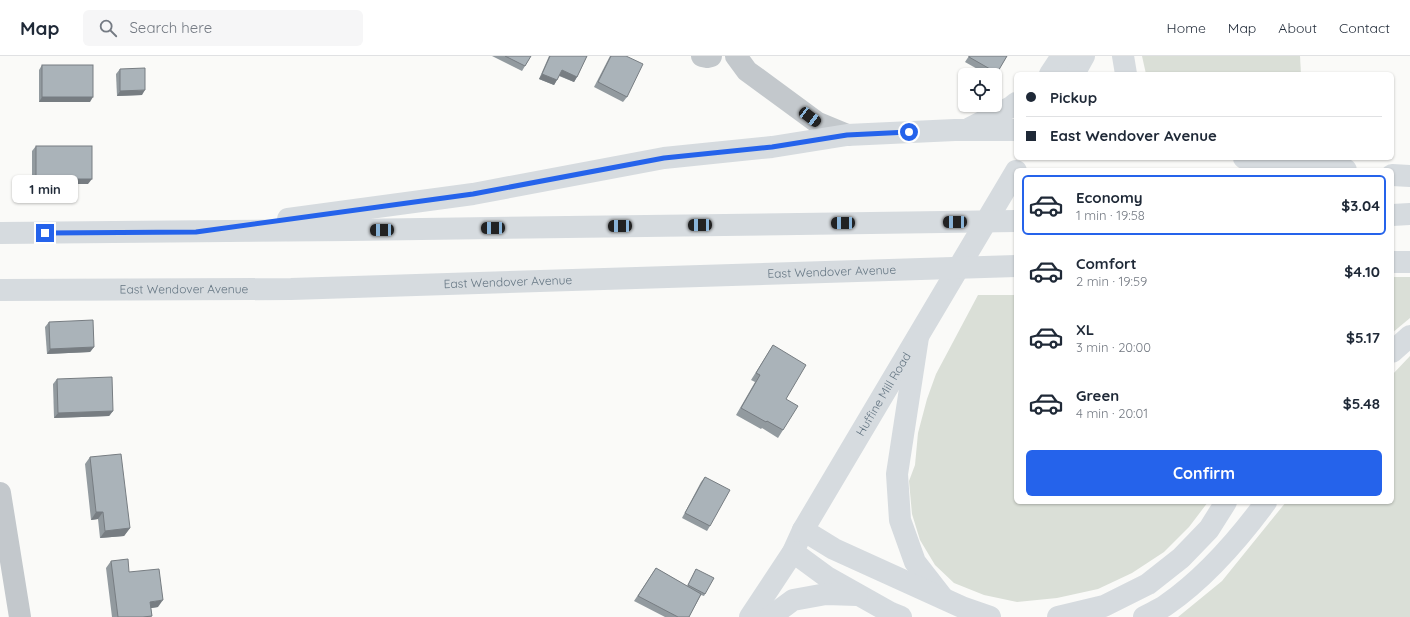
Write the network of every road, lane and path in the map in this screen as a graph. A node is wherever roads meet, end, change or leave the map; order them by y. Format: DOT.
graph roads {
  1 [pos="702,56"];
  2 [pos="711,56"];
  3 [pos="736,56"];
  4 [pos="1062,56"];
  5 [pos="1084,56"];
  6 [pos="1123,56"];
  7 [pos="1051,72"];
  8 [pos="1075,72"];
  9 [pos="1126,72"];
  10 [pos="1014,105"];
  11 [pos="965,130"];
  12 [pos="1014,130"];
  13 [pos="847,135"];
  14 [pos="1261,160"];
  15 [pos="1329,168"];
  16 [pos="1014,174"];
  17 [pos="1394,175"];
  18 [pos="1410,176"];
  19 [pos="1410,214"];
  20 [pos="1394,215"];
  21 [pos="1014,221"];
  22 [pos="196,232"];
  23 [pos="0,233"];
  24 [pos="1394,262"];
  25 [pos="1410,262"];
  26 [pos="1014,266"];
  27 [pos="0,290"];
  28 [pos="1410,336"];
  29 [pos="918,337"];
  30 [pos="1394,350"];
  31 [pos="0,493"];
  32 [pos="1225,504"];
  33 [pos="1264,504"];
  34 [pos="803,530"];
  35 [pos="793,552"];
  36 [pos="860,596"];
  37 [pos="943,598"];
  38 [pos="20,617"];
  39 [pos="750,617"];
  40 [pos="770,617"];
  41 [pos="901,617"];
  42 [pos="990,617"];
  43 [pos="1058,617"];
  44 [pos="1144,617"];
  1 -- 2 [label="street"];
  3 -- 13 [label="street"];
  4 -- 7 [label="main road"];
  5 -- 8 [label="main road"];
  6 -- 9 [label="main road"];
  10 -- 11 [label="main road"];
  11 -- 12 [label="main road"];
  11 -- 13 [label="main road"];
  13 -- 22 [label="main road"];
  14 -- 15 [label="main road"];
  16 -- 29 [label="main road, Huffine Mill Road"];
  17 -- 18 [label="main road"];
  19 -- 20 [label="main road"];
  21 -- 22 [label="main road"];
  22 -- 23 [label="main road"];
  24 -- 25 [label="main road"];
  26 -- 27 [label="main road, East Wendover Avenue"];
  28 -- 30 [label="main road"];
  29 -- 34 [label="main road, Huffine Mill Road"];
  29 -- 37 [label="main road"];
  31 -- 38 [label="street"];
  32 -- 43 [label="main road"];
  33 -- 44 [label="main road"];
  34 -- 35 [label="main road, Huffine Mill Road"];
  34 -- 37 [label="main road"];
  35 -- 36 [label="main road"];
  35 -- 39 [label="main road, Huffine Mill Road"];
  36 -- 40 [label="main road"];
  36 -- 41 [label="main road"];
  37 -- 42 [label="main road"];
}
